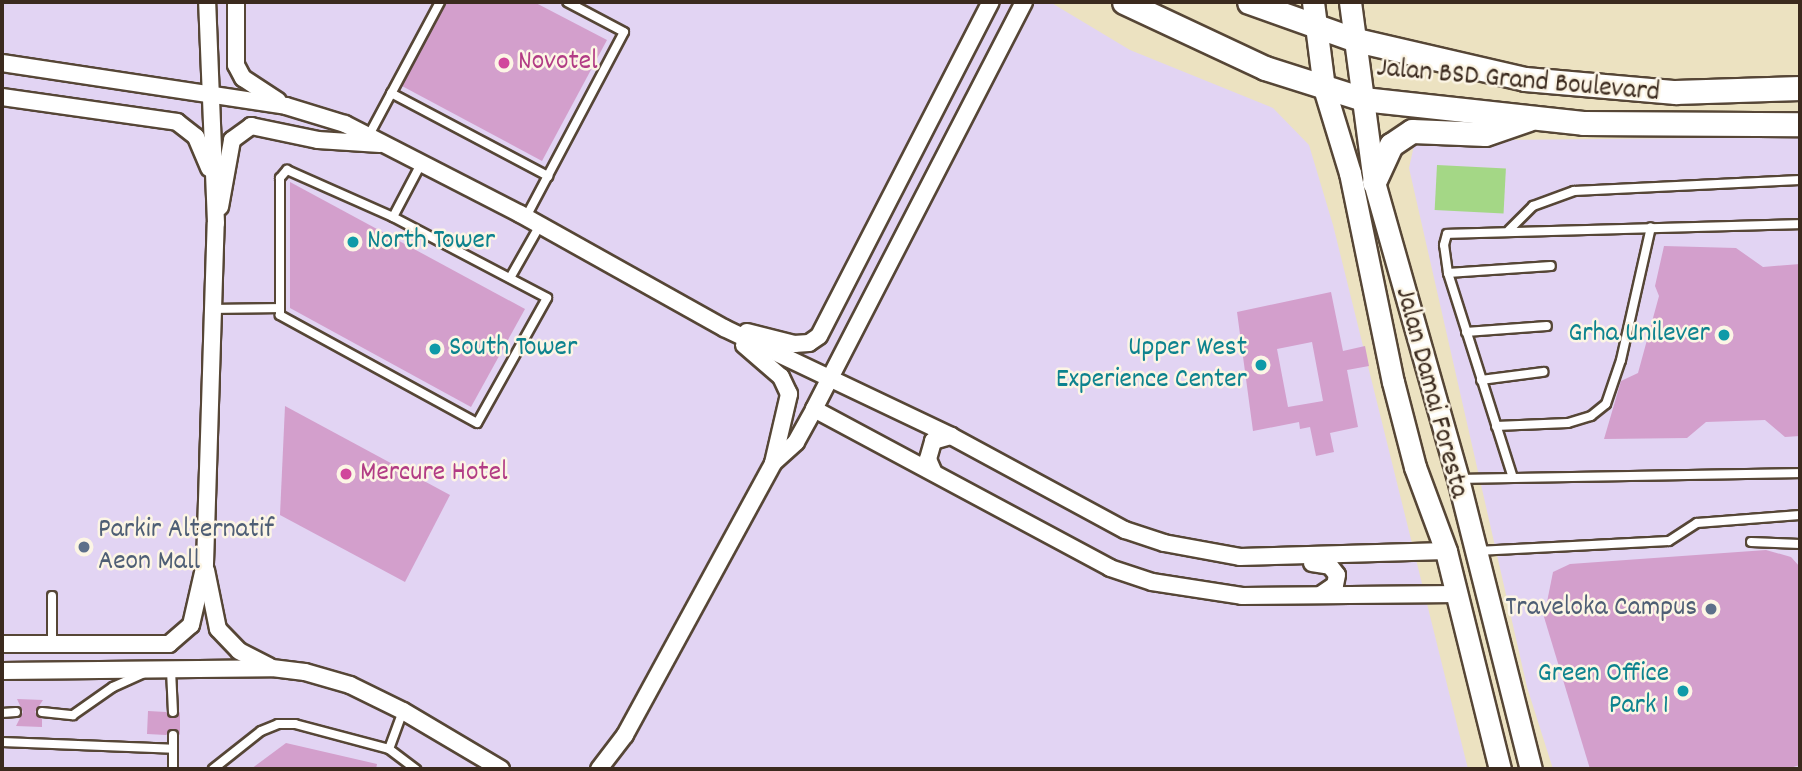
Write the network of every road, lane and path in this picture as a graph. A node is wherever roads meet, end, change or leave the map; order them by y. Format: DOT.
graph roads {
  1 [pos="207,2"];
  2 [pos="236,2"];
  3 [pos="440,2"];
  4 [pos="567,2"];
  5 [pos="991,2"];
  6 [pos="1024,2"];
  7 [pos="1124,2"];
  8 [pos="1249,2"];
  9 [pos="1313,2"];
  10 [pos="1350,2"];
  11 [pos="982,22"];
  12 [pos="1314,28"];
  13 [pos="1009,35"];
  14 [pos="1356,40"];
  15 [pos="2,64"];
  16 [pos="1324,88"];
  17 [pos="1800,88"];
  18 [pos="210,93"];
  19 [pos="391,93"];
  20 [pos="2,97"];
  21 [pos="1363,99"];
  22 [pos="286,106"];
  23 [pos="1529,119"];
  24 [pos="1800,124"];
  25 [pos="369,135"];
  26 [pos="390,145"];
  27 [pos="422,162"];
  28 [pos="212,174"];
  29 [pos="548,176"];
  30 [pos="1800,180"];
  31 [pos="1374,182"];
  32 [pos="393,217"];
  33 [pos="533,221"];
  34 [pos="216,223"];
  35 [pos="1800,223"];
  36 [pos="1651,227"];
  37 [pos="1509,230"];
  38 [pos="1551,266"];
  39 [pos="1448,273"];
  40 [pos="510,278"];
  41 [pos="280,308"];
  42 [pos="210,309"];
  43 [pos="1547,326"];
  44 [pos="724,328"];
  45 [pos="1466,332"];
  46 [pos="1543,372"];
  47 [pos="828,380"];
  48 [pos="1481,380"];
  49 [pos="814,409"];
  50 [pos="1496,426"];
  51 [pos="951,436"];
  52 [pos="772,463"];
  53 [pos="933,471"];
  54 [pos="1800,473"];
  55 [pos="1513,478"];
  56 [pos="1458,479"];
  57 [pos="1800,515"];
  58 [pos="1751,542"];
  59 [pos="1800,544"];
  60 [pos="1446,551"];
  61 [pos="1477,551"];
  62 [pos="1282,557"];
  63 [pos="205,564"];
  64 [pos="1458,594"];
  65 [pos="1320,595"];
  66 [pos="52,596"];
  67 [pos="2,644"];
  68 [pos="52,644"];
  69 [pos="169,644"];
  70 [pos="272,668"];
  71 [pos="171,670"];
  72 [pos="2,671"];
  73 [pos="150,671"];
  74 [pos="403,711"];
  75 [pos="16,712"];
  76 [pos="42,712"];
  77 [pos="173,712"];
  78 [pos="2,713"];
  79 [pos="173,735"];
  80 [pos="625,735"];
  81 [pos="2,741"];
  82 [pos="389,749"];
  83 [pos="173,750"];
  84 [pos="489,765"];
  85 [pos="173,769"];
  86 [pos="213,769"];
  87 [pos="416,769"];
  88 [pos="501,769"];
  89 [pos="598,769"];
  90 [pos="613,769"];
  91 [pos="1500,769"];
  92 [pos="1531,769"];
  1 -- 18 [label="street"];
  2 -- 22 [label="street"];
  3 -- 19 [label="lane"];
  4 -- 29 [label="lane"];
  5 -- 11 [label="street"];
  6 -- 13 [label="street"];
  7 -- 16 [label="main road, Jalan BSD Grand Boulevard"];
  8 -- 12 [label="main road, Jalan BSD Grand Boulevard"];
  9 -- 12 [label="main road, Jalan Damai Foresta"];
  10 -- 14 [label="main road, Jalan Damai Foresta"];
  11 -- 13 [label="street"];
  11 -- 44 [label="street"];
  12 -- 14 [label="main road, Jalan BSD Grand Boulevard"];
  12 -- 16 [label="main road, Jalan Damai Foresta"];
  13 -- 47 [label="street"];
  14 -- 17 [label="main road, Jalan BSD Grand Boulevard"];
  14 -- 21 [label="main road, Jalan Damai Foresta"];
  15 -- 18 [label="street"];
  16 -- 21 [label="main road, Jalan BSD Grand Boulevard"];
  16 -- 60 [label="main road, Jalan Damai Foresta"];
  18 -- 22 [label="street"];
  18 -- 28 [label="street"];
  19 -- 25 [label="lane"];
  19 -- 29 [label="lane"];
  20 -- 28 [label="street"];
  21 -- 23 [label="main road, Jalan BSD Grand Boulevard"];
  21 -- 31 [label="main road, Jalan Damai Foresta"];
  22 -- 25 [label="street"];
  23 -- 24 [label="main road, Jalan BSD Grand Boulevard"];
  23 -- 31 [label="main road"];
  25 -- 26 [label="street"];
  26 -- 27 [label="street"];
  26 -- 34 [label="street"];
  27 -- 32 [label="lane"];
  27 -- 33 [label="street"];
  28 -- 34 [label="street"];
  29 -- 33 [label="lane"];
  30 -- 37 [label="lane"];
  31 -- 56 [label="main road, Jalan Damai Foresta"];
  32 -- 40 [label="lane"];
  32 -- 41 [label="lane"];
  33 -- 40 [label="lane"];
  33 -- 44 [label="street"];
  34 -- 42 [label="street"];
  35 -- 36 [label="lane"];
  36 -- 37 [label="lane"];
  36 -- 50 [label="lane"];
  37 -- 39 [label="lane"];
  38 -- 39 [label="lane"];
  39 -- 45 [label="lane"];
  40 -- 41 [label="lane"];
  41 -- 42 [label="lane"];
  42 -- 63 [label="street"];
  43 -- 45 [label="lane"];
  44 -- 47 [label="street"];
  44 -- 52 [label="street"];
  45 -- 48 [label="lane"];
  46 -- 48 [label="lane"];
  47 -- 49 [label="street"];
  47 -- 51 [label="street"];
  48 -- 50 [label="lane"];
  49 -- 52 [label="street"];
  49 -- 53 [label="street"];
  50 -- 55 [label="lane"];
  51 -- 53 [label="street"];
  51 -- 62 [label="street"];
  52 -- 80 [label="street"];
  53 -- 65 [label="street"];
  54 -- 55 [label="lane"];
  55 -- 56 [label="lane"];
  56 -- 61 [label="main road, Jalan Damai Foresta"];
  57 -- 61 [label="lane"];
  58 -- 59 [label="lane"];
  60 -- 62 [label="street"];
  60 -- 64 [label="main road, Jalan Damai Foresta"];
  61 -- 92 [label="main road, Jalan Damai Foresta"];
  62 -- 65 [label="street"];
  63 -- 69 [label="street"];
  63 -- 70 [label="street"];
  64 -- 65 [label="street"];
  64 -- 91 [label="main road, Jalan Damai Foresta"];
  66 -- 68 [label="lane"];
  67 -- 68 [label="street"];
  68 -- 69 [label="street"];
  69 -- 71 [label="street"];
  70 -- 71 [label="street"];
  70 -- 74 [label="street"];
  71 -- 73 [label="street"];
  71 -- 77 [label="lane"];
  72 -- 73 [label="street"];
  73 -- 76 [label="lane"];
  74 -- 82 [label="lane"];
  74 -- 84 [label="street"];
  75 -- 78 [label="lane"];
  79 -- 83 [label="lane"];
  80 -- 89 [label="street"];
  80 -- 90 [label="street"];
  81 -- 83 [label="lane"];
  82 -- 86 [label="lane"];
  82 -- 87 [label="lane"];
  83 -- 85 [label="lane"];
  84 -- 88 [label="street"];
}
